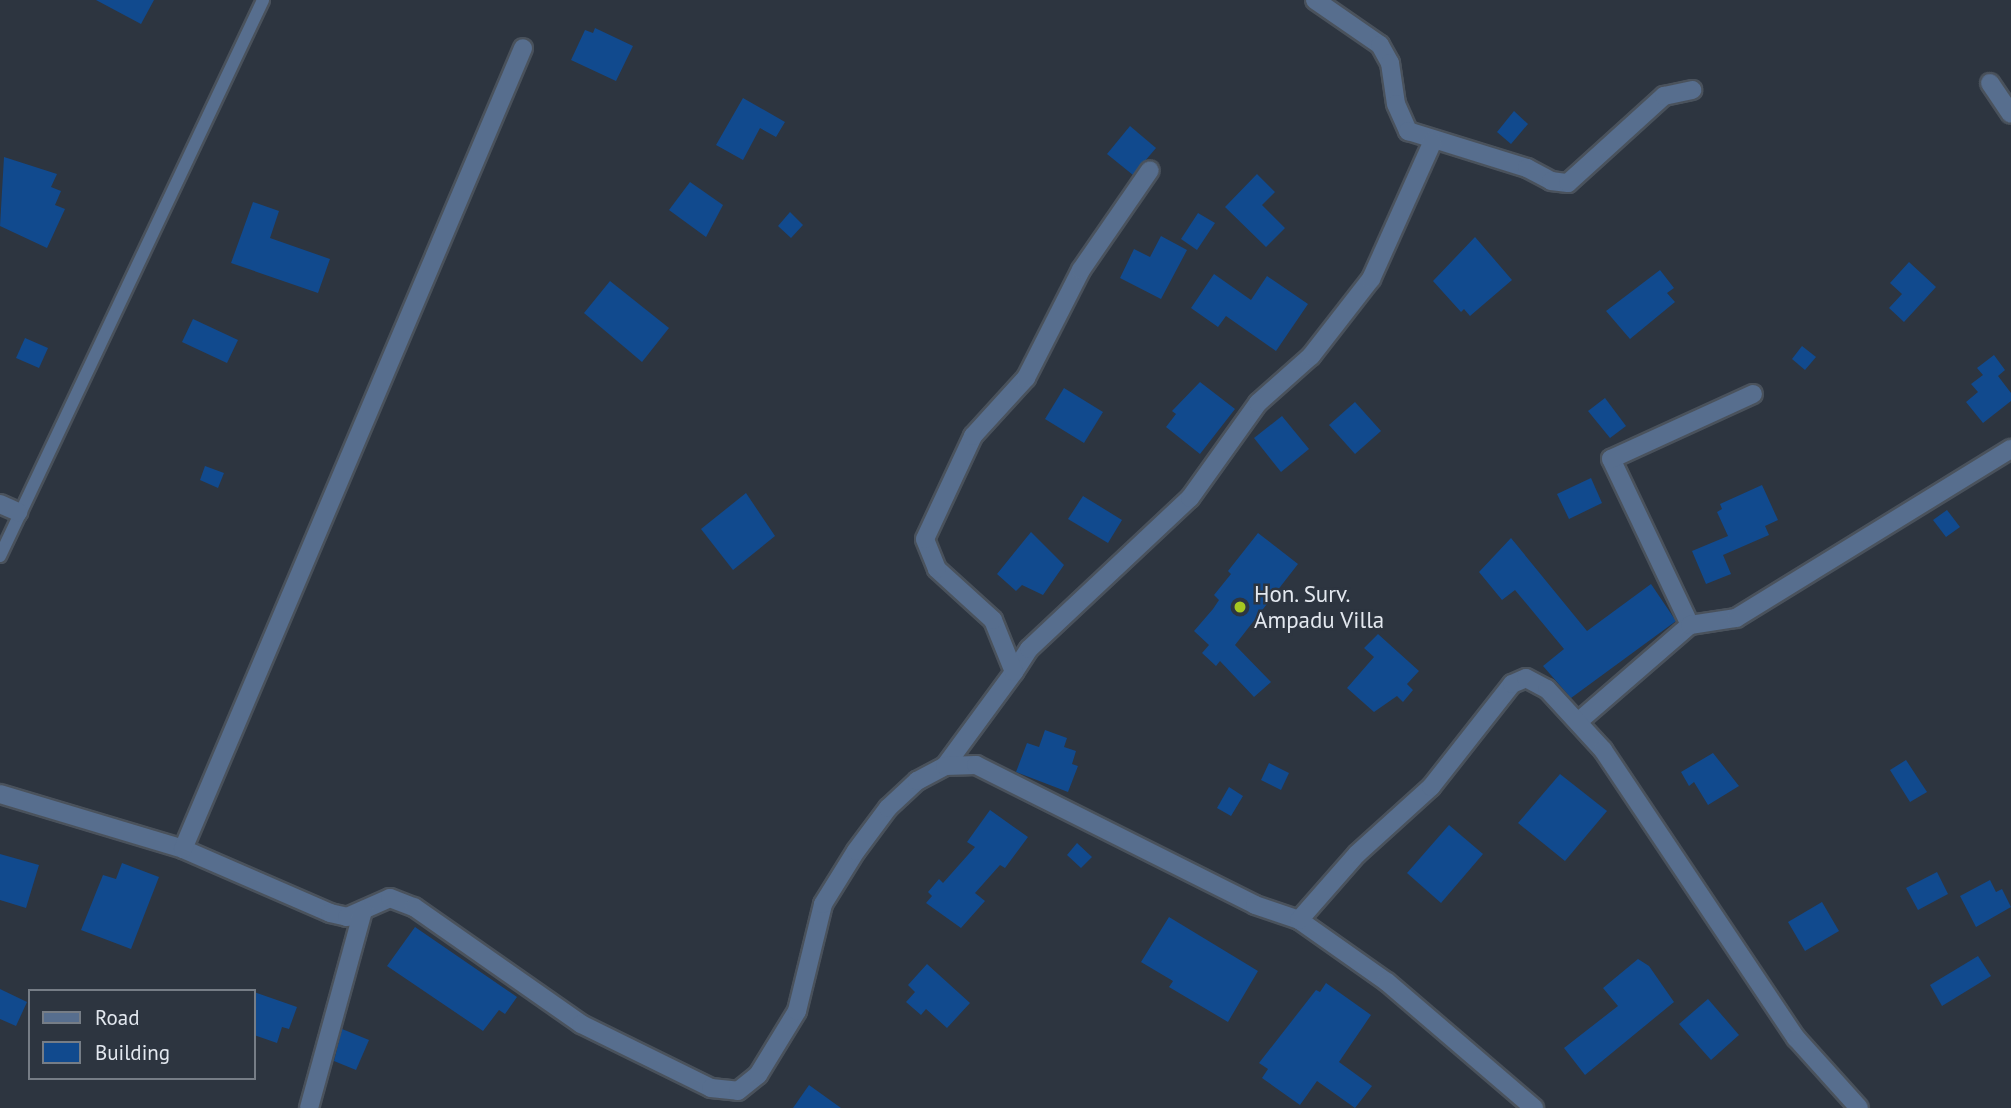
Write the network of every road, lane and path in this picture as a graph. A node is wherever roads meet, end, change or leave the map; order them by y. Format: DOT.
graph roads {
  1 [pos="263,0"];
  2 [pos="1315,0"];
  3 [pos="523,48"];
  4 [pos="1990,83"];
  5 [pos="1692,90"];
  6 [pos="2011,114"];
  7 [pos="1433,141"];
  8 [pos="1150,170"];
  9 [pos="1753,394"];
  10 [pos="2011,449"];
  11 [pos="0,504"];
  12 [pos="18,512"];
  13 [pos="0,556"];
  14 [pos="1690,625"];
  15 [pos="1014,672"];
  16 [pos="1578,721"];
  17 [pos="945,766"];
  18 [pos="0,793"];
  19 [pos="183,849"];
  20 [pos="363,910"];
  21 [pos="1299,920"];
  22 [pos="309,1108"];
  23 [pos="1534,1108"];
  24 [pos="1858,1108"];
  1 -- 12 [label="lane"];
  2 -- 7 [label="street"];
  3 -- 19 [label="street"];
  4 -- 6 [label="street"];
  5 -- 7 [label="street"];
  7 -- 15 [label="street"];
  8 -- 15 [label="street"];
  9 -- 14 [label="street"];
  10 -- 14 [label="street"];
  11 -- 12 [label="street"];
  12 -- 13 [label="lane"];
  14 -- 16 [label="street"];
  15 -- 17 [label="street"];
  16 -- 21 [label="street"];
  16 -- 24 [label="street"];
  17 -- 20 [label="street"];
  17 -- 21 [label="street"];
  18 -- 19 [label="street"];
  19 -- 20 [label="street"];
  20 -- 22 [label="street"];
  21 -- 23 [label="street"];
}
